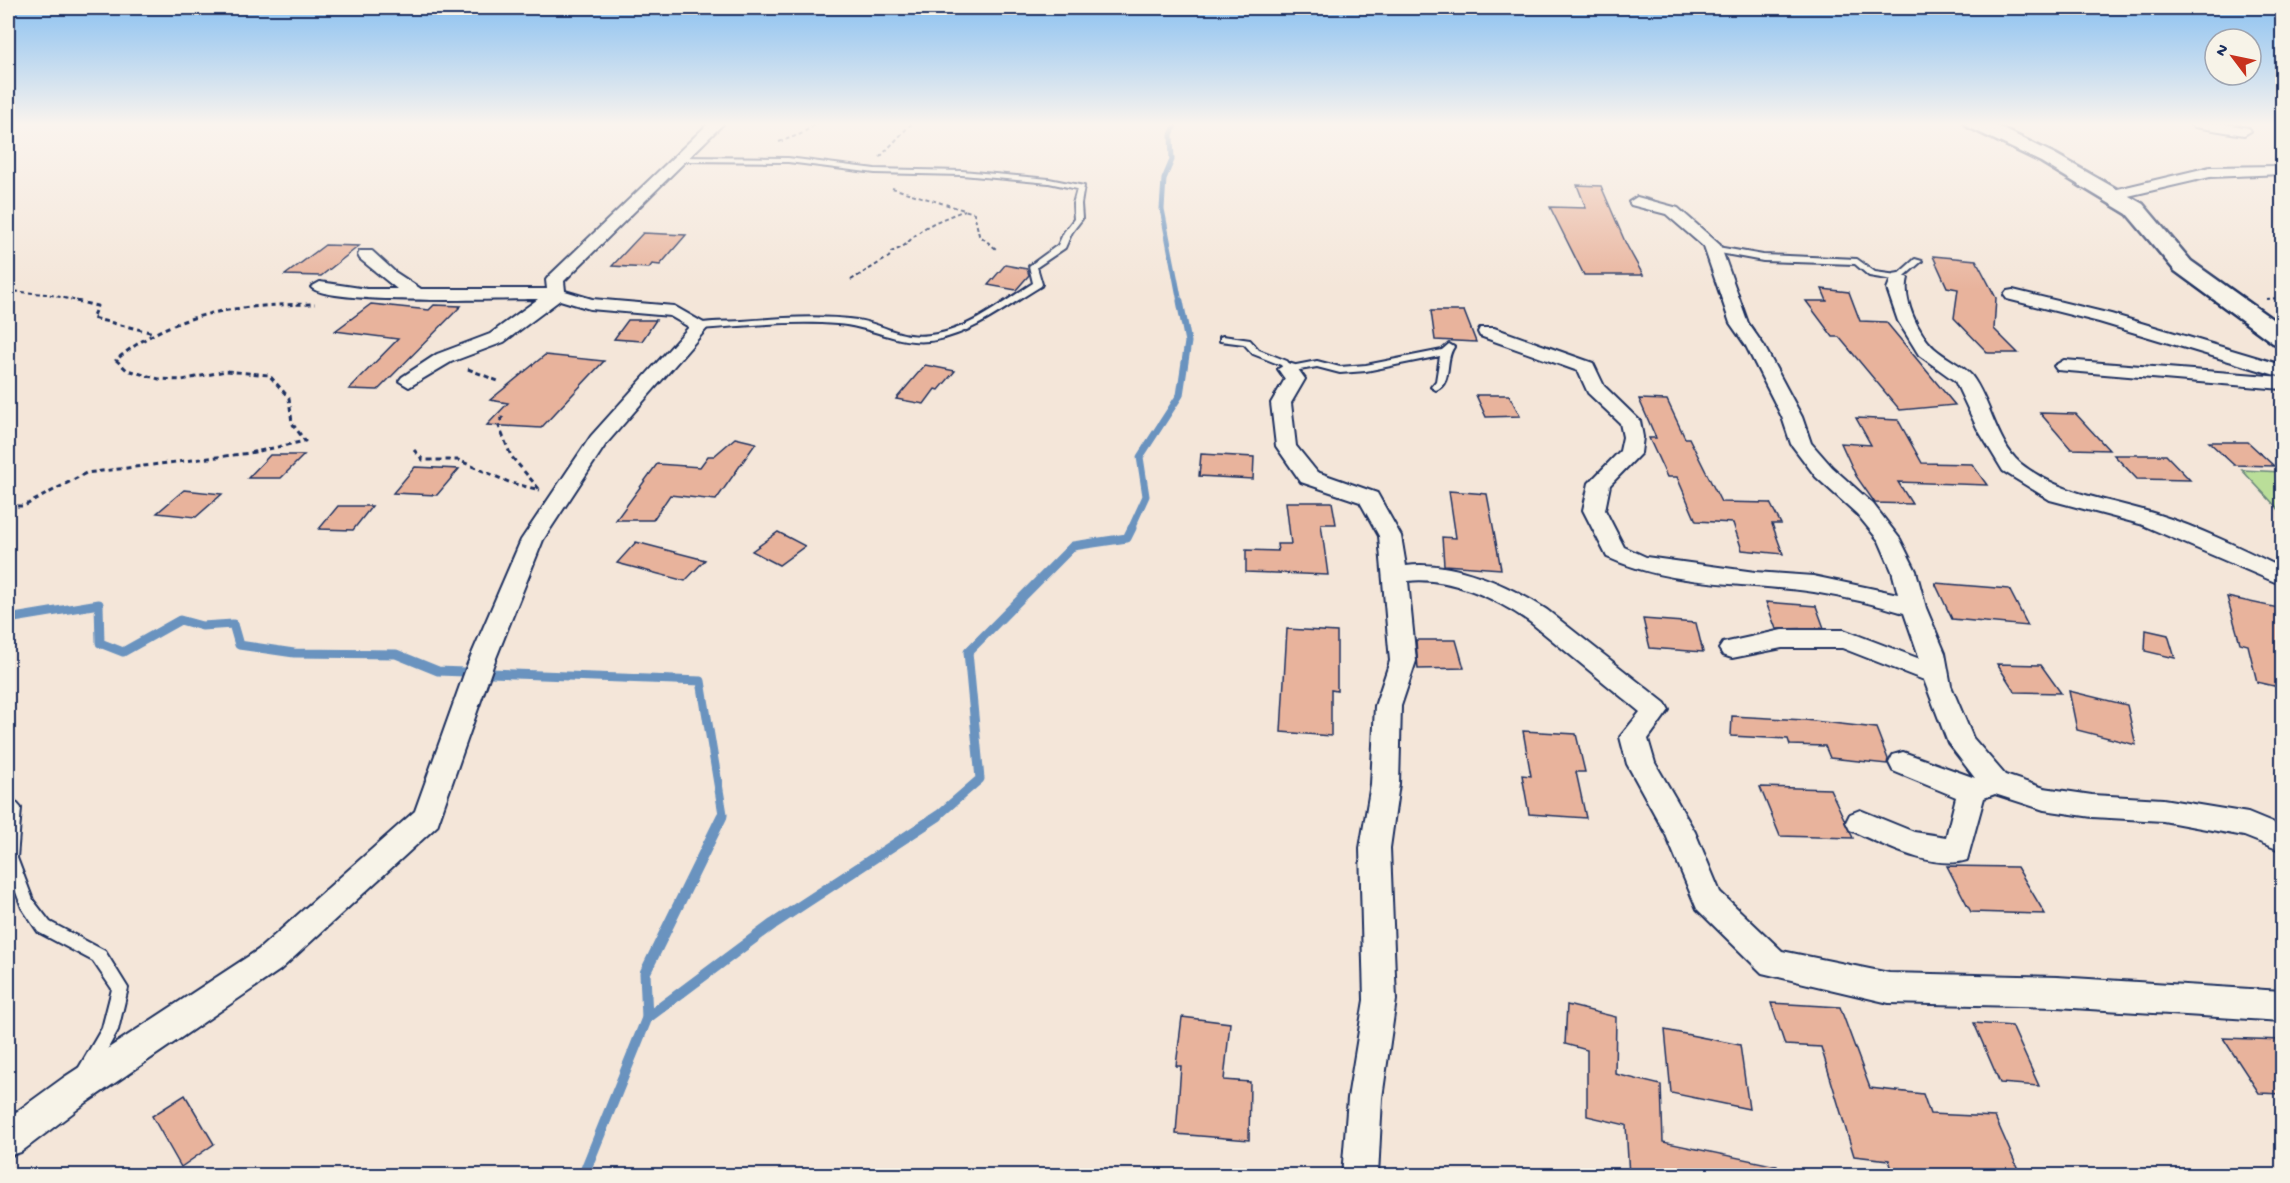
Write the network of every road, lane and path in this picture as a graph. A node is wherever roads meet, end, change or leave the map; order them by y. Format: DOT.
graph roads {
  1 [pos="661,178"];
  2 [pos="1012,178"];
  3 [pos="2082,178"];
  4 [pos="2184,178"];
  5 [pos="2111,195"];
  6 [pos="1637,202"];
  7 [pos="966,210"];
  8 [pos="1712,249"];
  9 [pos="366,255"];
  10 [pos="1918,261"];
  11 [pos="1899,278"];
  12 [pos="851,280"];
  13 [pos="8,291"];
  14 [pos="416,293"];
  15 [pos="557,294"];
  16 [pos="321,296"];
  17 [pos="2013,296"];
  18 [pos="700,326"];
  19 [pos="1487,332"];
  20 [pos="154,333"];
  21 [pos="2283,338"];
  22 [pos="1224,339"];
  23 [pos="2064,366"];
  24 [pos="1288,369"];
  25 [pos="2283,371"];
  26 [pos="409,381"];
  27 [pos="2283,383"];
  28 [pos="1436,387"];
  29 [pos="503,417"];
  30 [pos="414,450"];
  31 [pos="540,490"];
  32 [pos="564,490"];
  33 [pos="8,506"];
  34 [pos="1396,575"];
  35 [pos="2283,577"];
  36 [pos="1914,608"];
  37 [pos="1732,649"];
  38 [pos="1936,675"];
  39 [pos="1903,763"];
  40 [pos="1983,787"];
  41 [pos="8,803"];
  42 [pos="1860,822"];
  43 [pos="2283,839"];
  44 [pos="2283,1006"];
  45 [pos="75,1090"];
  46 [pos="8,1139"];
  47 [pos="1360,1176"];
  1 -- 15 [label="street"];
  2 -- 18 [label="lane"];
  3 -- 5 [label="street"];
  4 -- 5 [label="street"];
  5 -- 21 [label="street"];
  6 -- 8 [label="street"];
  7 -- 12 [label="path"];
  8 -- 11 [label="lane"];
  8 -- 36 [label="street"];
  9 -- 14 [label="street"];
  10 -- 11 [label="lane"];
  11 -- 35 [label="street"];
  13 -- 20 [label="path"];
  14 -- 15 [label="street"];
  14 -- 16 [label="street"];
  15 -- 18 [label="street"];
  15 -- 26 [label="street"];
  16 -- 20 [label="path"];
  17 -- 25 [label="street"];
  18 -- 32 [label="street"];
  19 -- 36 [label="street"];
  20 -- 33 [label="path"];
  22 -- 24 [label="lane"];
  23 -- 27 [label="street"];
  24 -- 28 [label="lane"];
  24 -- 34 [label="street"];
  29 -- 31 [label="path"];
  30 -- 31 [label="path"];
  31 -- 32 [label="path"];
  32 -- 45 [label="street"];
  34 -- 44 [label="street"];
  34 -- 47 [label="street"];
  36 -- 38 [label="street"];
  37 -- 38 [label="street"];
  38 -- 40 [label="street"];
  39 -- 40 [label="street"];
  40 -- 42 [label="street"];
  40 -- 43 [label="street"];
  41 -- 45 [label="lane"];
  45 -- 46 [label="street"];
}
